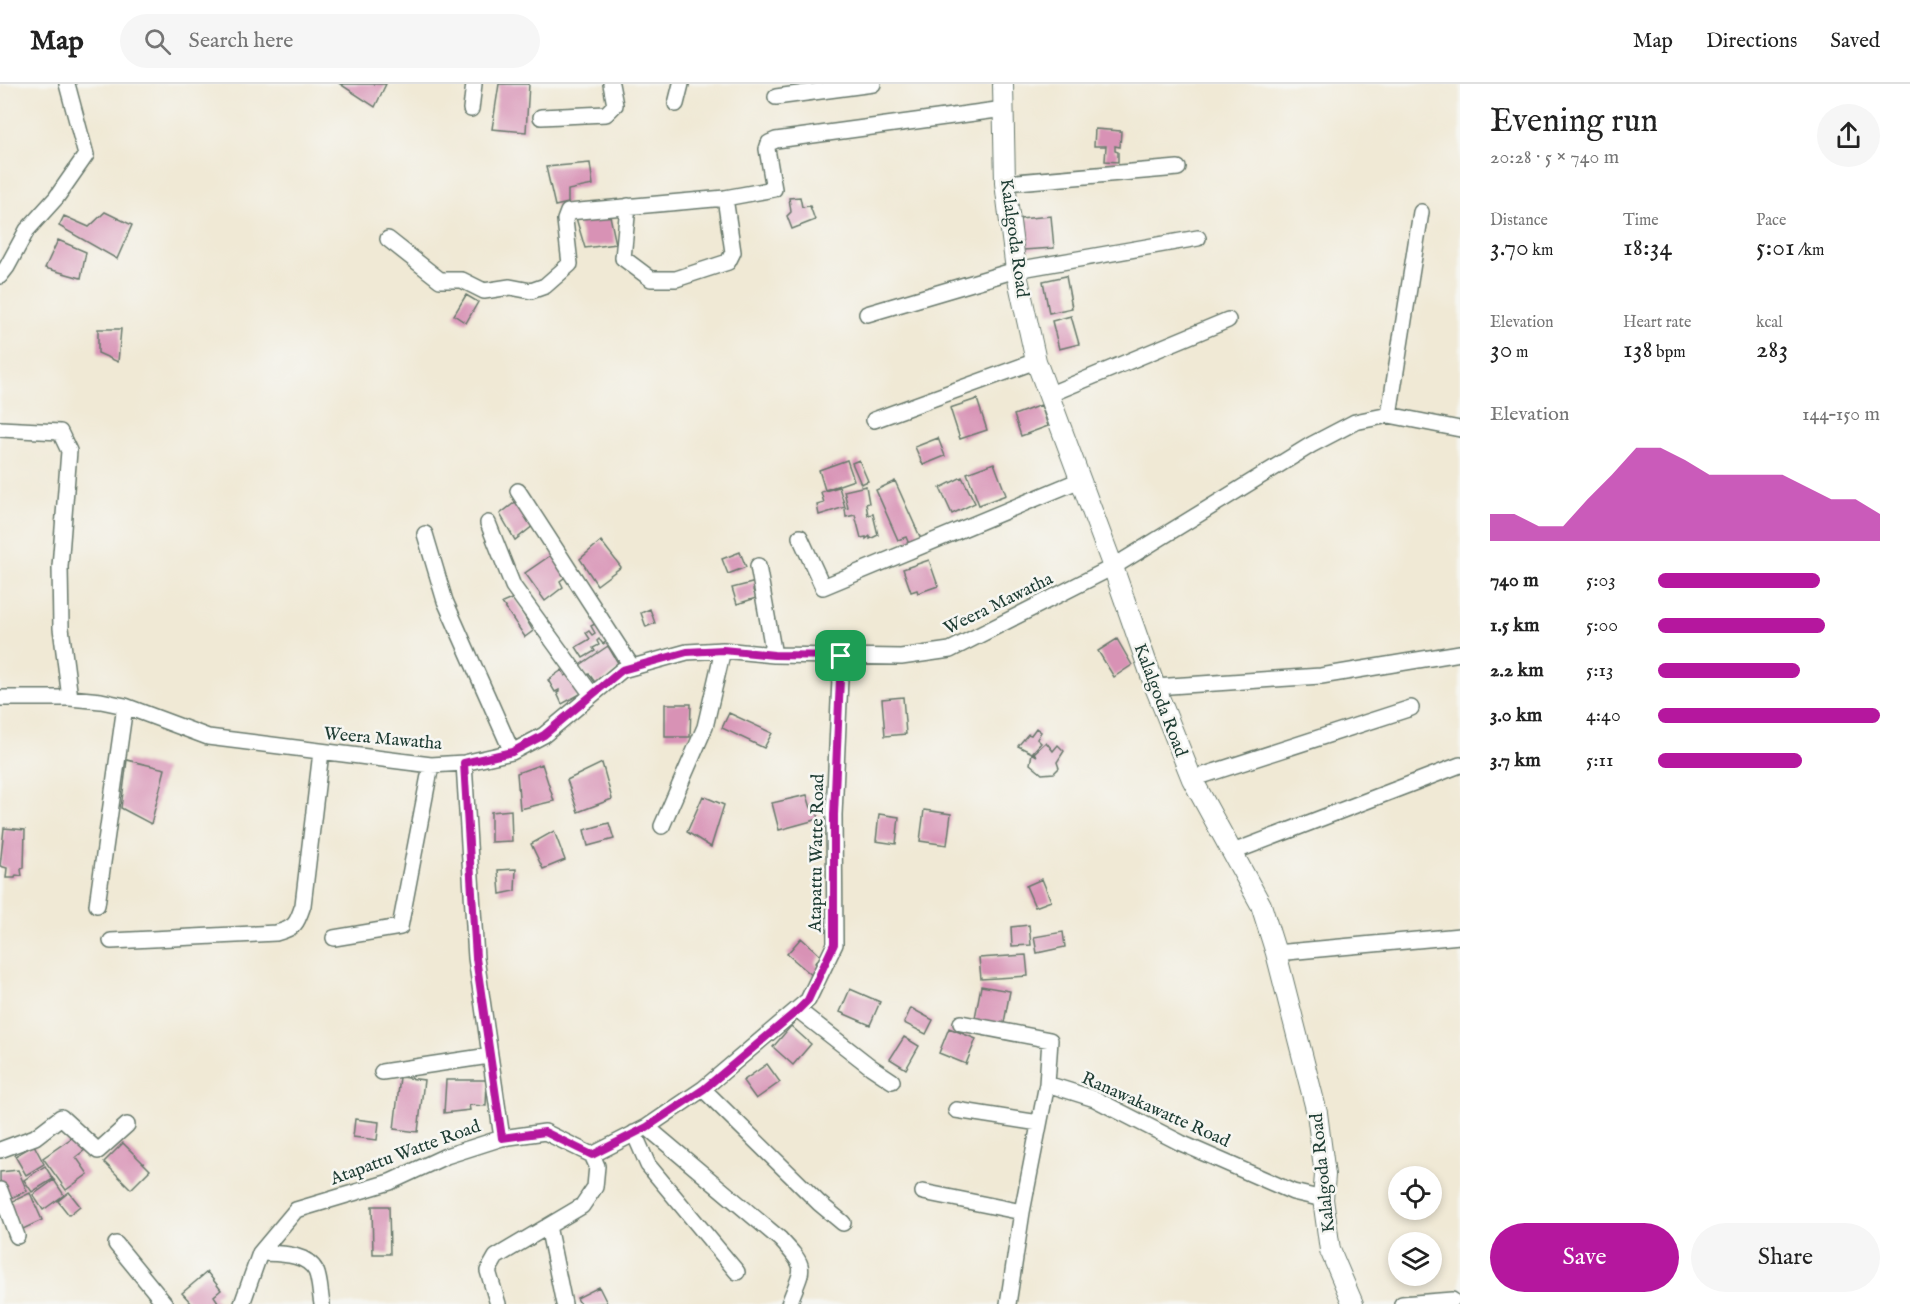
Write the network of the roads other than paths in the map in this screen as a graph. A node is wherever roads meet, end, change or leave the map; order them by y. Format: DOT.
graph roads {
  1 [pos="67,84"];
  2 [pos="474,84"];
  3 [pos="611,84"];
  4 [pos="681,84"];
  5 [pos="873,84"];
  6 [pos="1007,84"];
  7 [pos="776,97"];
  8 [pos="676,104"];
  9 [pos="1004,109"];
  10 [pos="471,110"];
  11 [pos="541,117"];
  12 [pos="1178,168"];
  13 [pos="1005,183"];
  14 [pos="725,198"];
  15 [pos="628,207"];
  16 [pos="1421,212"];
  17 [pos="1198,238"];
  18 [pos="388,240"];
  19 [pos="1016,270"];
  20 [pos="0,276"];
  21 [pos="867,314"];
  22 [pos="1228,320"];
  23 [pos="1036,361"];
  24 [pos="1048,395"];
  25 [pos="1389,415"];
  26 [pos="874,420"];
  27 [pos="0,429"];
  28 [pos="1460,429"];
  29 [pos="1080,480"];
  30 [pos="518,491"];
  31 [pos="488,523"];
  32 [pos="425,534"];
  33 [pos="800,537"];
  34 [pos="758,566"];
  35 [pos="1113,567"];
  36 [pos="723,650"];
  37 [pos="1460,653"];
  38 [pos="774,655"];
  39 [pos="841,656"];
  40 [pos="632,667"];
  41 [pos="1155,687"];
  42 [pos="592,695"];
  43 [pos="0,698"];
  44 [pos="70,698"];
  45 [pos="125,706"];
  46 [pos="1411,708"];
  47 [pos="321,752"];
  48 [pos="512,752"];
  49 [pos="464,763"];
  50 [pos="431,765"];
  51 [pos="1460,765"];
  52 [pos="1192,778"];
  53 [pos="662,826"];
  54 [pos="1233,852"];
  55 [pos="97,905"];
  56 [pos="1460,936"];
  57 [pos="334,938"];
  58 [pos="111,941"];
  59 [pos="1276,953"];
  60 [pos="798,1010"];
  61 [pos="961,1023"];
  62 [pos="489,1056"];
  63 [pos="382,1071"];
  64 [pos="892,1081"];
  65 [pos="1047,1084"];
  66 [pos="704,1089"];
  67 [pos="956,1110"];
  68 [pos="1039,1123"];
  69 [pos="128,1125"];
  70 [pos="640,1130"];
  71 [pos="502,1138"];
  72 [pos="0,1150"];
  73 [pos="592,1155"];
  74 [pos="0,1190"];
  75 [pos="923,1192"];
  76 [pos="1323,1199"];
  77 [pos="1022,1212"];
  78 [pos="843,1223"];
  79 [pos="548,1226"];
  80 [pos="17,1236"];
  81 [pos="116,1244"];
  82 [pos="260,1253"];
  83 [pos="737,1272"];
  84 [pos="1452,1300"];
  85 [pos="165,1304"];
  86 [pos="242,1304"];
  87 [pos="322,1304"];
  88 [pos="498,1304"];
  89 [pos="564,1304"];
  90 [pos="789,1304"];
  91 [pos="1008,1304"];
  92 [pos="1353,1304"];
  93 [pos="1402,1304"];
  1 -- 20 [label="street"];
  2 -- 10 [label="street"];
  3 -- 11 [label="street"];
  4 -- 8 [label="street"];
  5 -- 7 [label="street"];
  6 -- 9 [label="street, Kalalgoda Road"];
  9 -- 13 [label="street, Kalalgoda Road"];
  9 -- 14 [label="street"];
  12 -- 13 [label="street"];
  13 -- 19 [label="street, Kalalgoda Road"];
  14 -- 15 [label="street"];
  14 -- 15 [label="street"];
  15 -- 18 [label="street"];
  16 -- 25 [label="street"];
  17 -- 19 [label="street"];
  19 -- 21 [label="street"];
  19 -- 23 [label="street, Kalalgoda Road"];
  22 -- 24 [label="street"];
  23 -- 24 [label="street, Kalalgoda Road"];
  23 -- 26 [label="street"];
  24 -- 29 [label="street, Kalalgoda Road"];
  25 -- 28 [label="street"];
  25 -- 35 [label="street, Weera Mawatha"];
  27 -- 44 [label="street"];
  29 -- 33 [label="street"];
  29 -- 35 [label="street, Kalalgoda Road"];
  30 -- 40 [label="street"];
  31 -- 42 [label="street"];
  32 -- 48 [label="street"];
  34 -- 38 [label="street"];
  35 -- 39 [label="street, Weera Mawatha"];
  35 -- 41 [label="street, Kalalgoda Road"];
  36 -- 38 [label="street, Weera Mawatha"];
  36 -- 40 [label="street, Weera Mawatha"];
  36 -- 53 [label="street"];
  37 -- 41 [label="street"];
  38 -- 39 [label="street, Weera Mawatha"];
  39 -- 60 [label="street, Atapattu Watte Road"];
  40 -- 42 [label="street, Weera Mawatha"];
  41 -- 52 [label="street, Kalalgoda Road"];
  42 -- 48 [label="street, Weera Mawatha"];
  43 -- 44 [label="street, Weera Mawatha"];
  44 -- 45 [label="street, Weera Mawatha"];
  45 -- 47 [label="street, Weera Mawatha"];
  45 -- 55 [label="street"];
  46 -- 52 [label="street"];
  47 -- 50 [label="street, Weera Mawatha"];
  47 -- 58 [label="street"];
  48 -- 49 [label="street, Weera Mawatha"];
  49 -- 50 [label="street, Weera Mawatha"];
  49 -- 62 [label="street"];
  50 -- 57 [label="street"];
  51 -- 54 [label="street"];
  52 -- 54 [label="street, Kalalgoda Road"];
  54 -- 59 [label="street, Kalalgoda Road"];
  56 -- 59 [label="street"];
  59 -- 76 [label="street, Kalalgoda Road"];
  60 -- 64 [label="street"];
  60 -- 66 [label="street, Atapattu Watte Road"];
  61 -- 65 [label="street"];
  62 -- 63 [label="street"];
  62 -- 71 [label="street"];
  65 -- 68 [label="street"];
  65 -- 76 [label="street, Ranawakawatte Road"];
  66 -- 70 [label="street, Atapattu Watte Road"];
  66 -- 78 [label="street"];
  67 -- 68 [label="street"];
  68 -- 77 [label="street"];
  69 -- 72 [label="street"];
  70 -- 73 [label="street, Atapattu Watte Road"];
  70 -- 83 [label="street"];
  70 -- 90 [label="street"];
  71 -- 73 [label="street, Atapattu Watte Road"];
  71 -- 82 [label="street, Atapattu Watte Road"];
  73 -- 79 [label="street"];
  74 -- 80 [label="street"];
  75 -- 77 [label="street"];
  76 -- 92 [label="street, Kalalgoda Road"];
  77 -- 91 [label="street"];
  79 -- 88 [label="street"];
  79 -- 89 [label="street"];
  81 -- 85 [label="street"];
  82 -- 86 [label="street, Atapattu Watte Road"];
  82 -- 87 [label="street"];
  84 -- 93 [label="street"];
}
